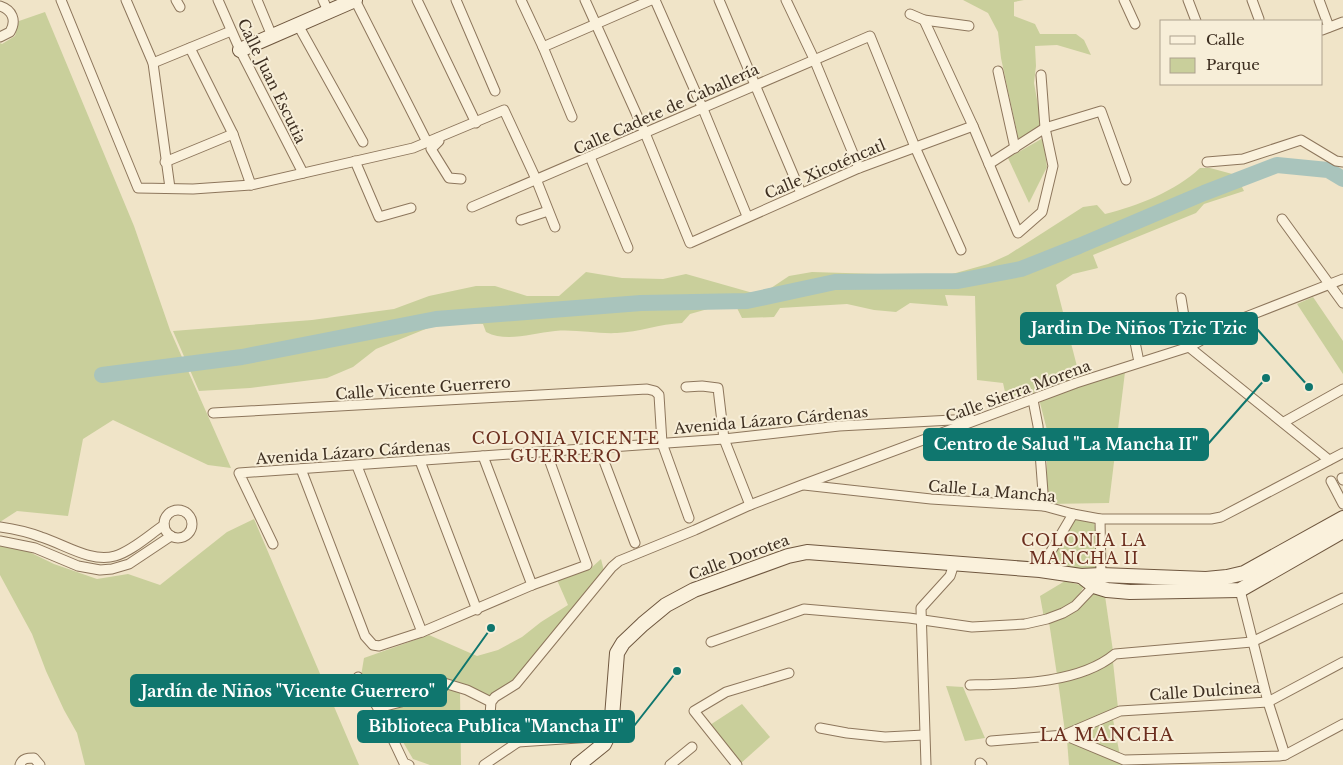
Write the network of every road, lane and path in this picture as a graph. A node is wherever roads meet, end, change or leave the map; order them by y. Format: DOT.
graph roads {
  1 [pos="62,0"];
  2 [pos="126,0"];
  3 [pos="218,0"];
  4 [pos="256,0"];
  5 [pos="355,0"];
  6 [pos="417,0"];
  7 [pos="456,0"];
  8 [pos="522,0"];
  9 [pos="585,0"];
  10 [pos="653,0"];
  11 [pos="719,0"];
  12 [pos="786,0"];
  13 [pos="1124,0"];
  14 [pos="1188,0"];
  15 [pos="1252,0"];
  16 [pos="1319,0"];
  17 [pos="2,4"];
  18 [pos="326,6"];
  19 [pos="910,14"];
  20 [pos="1259,19"];
  21 [pos="924,20"];
  22 [pos="1196,20"];
  23 [pos="1343,22"];
  24 [pos="596,24"];
  25 [pos="1135,24"];
  26 [pos="298,25"];
  27 [pos="969,26"];
  28 [pos="1326,29"];
  29 [pos="231,31"];
  30 [pos="272,36"];
  31 [pos="0,37"];
  32 [pos="543,47"];
  33 [pos="190,48"];
  34 [pos="240,50"];
  35 [pos="814,59"];
  36 [pos="153,63"];
  37 [pos="998,71"];
  38 [pos="1041,75"];
  39 [pos="756,84"];
  40 [pos="495,90"];
  41 [pos="703,109"];
  42 [pos="572,117"];
  43 [pos="476,123"];
  44 [pos="973,126"];
  45 [pos="1045,128"];
  46 [pos="645,133"];
  47 [pos="233,134"];
  48 [pos="438,138"];
  49 [pos="363,142"];
  50 [pos="427,142"];
  51 [pos="915,147"];
  52 [pos="1015,148"];
  53 [pos="590,157"];
  54 [pos="355,161"];
  55 [pos="165,162"];
  56 [pos="1207,162"];
  57 [pos="1343,162"];
  58 [pos="989,164"];
  59 [pos="859,168"];
  60 [pos="304,177"];
  61 [pos="461,179"];
  62 [pos="536,179"];
  63 [pos="1126,180"];
  64 [pos="251,185"];
  65 [pos="170,188"];
  66 [pos="801,194"];
  67 [pos="472,207"];
  68 [pos="411,208"];
  69 [pos="548,211"];
  70 [pos="747,216"];
  71 [pos="1282,219"];
  72 [pos="521,220"];
  73 [pos="555,227"];
  74 [pos="628,248"];
  75 [pos="961,250"];
  76 [pos="1343,279"];
  77 [pos="1330,284"];
  78 [pos="1181,298"];
  79 [pos="1343,303"];
  80 [pos="1135,342"];
  81 [pos="1189,347"];
  82 [pos="1139,362"];
  83 [pos="686,387"];
  84 [pos="1343,389"];
  85 [pos="1033,400"];
  86 [pos="213,413"];
  87 [pos="977,419"];
  88 [pos="927,422"];
  89 [pos="1284,422"];
  90 [pos="724,439"];
  91 [pos="928,439"];
  92 [pos="662,443"];
  93 [pos="599,448"];
  94 [pos="546,451"];
  95 [pos="1343,453"];
  96 [pos="483,456"];
  97 [pos="1329,460"];
  98 [pos="420,461"];
  99 [pos="357,466"];
  100 [pos="301,469"];
  101 [pos="1331,482"];
  102 [pos="802,485"];
  103 [pos="1343,504"];
  104 [pos="750,505"];
  105 [pos="1044,506"];
  106 [pos="1073,514"];
  107 [pos="689,518"];
  108 [pos="1343,518"];
  109 [pos="1100,519"];
  110 [pos="164,525"];
  111 [pos="0,527"];
  112 [pos="1343,531"];
  113 [pos="171,536"];
  114 [pos="0,541"];
  115 [pos="635,543"];
  116 [pos="273,544"];
  117 [pos="954,564"];
  118 [pos="1040,570"];
  119 [pos="1098,581"];
  120 [pos="532,585"];
  121 [pos="1240,590"];
  122 [pos="1343,598"];
  123 [pos="477,610"];
  124 [pos="921,620"];
  125 [pos="422,632"];
  126 [pos="710,642"];
  127 [pos="1252,642"];
  128 [pos="1343,662"];
  129 [pos="789,673"];
  130 [pos="358,677"];
  131 [pos="970,685"];
  132 [pos="491,702"];
  133 [pos="1268,702"];
  134 [pos="378,708"];
  135 [pos="1343,724"];
  136 [pos="820,728"];
  137 [pos="924,735"];
  138 [pos="1064,735"];
  139 [pos="608,736"];
  140 [pos="991,740"];
  141 [pos="518,742"];
  142 [pos="692,747"];
  143 [pos="1284,755"];
  144 [pos="1124,762"];
  145 [pos="20,765"];
  146 [pos="40,765"];
  147 [pos="409,765"];
  148 [pos="484,765"];
  149 [pos="578,765"];
  150 [pos="670,765"];
  151 [pos="737,765"];
  152 [pos="926,765"];
  1 -- 65 [label="street"];
  2 -- 36 [label="street"];
  3 -- 29 [label="street, Calle Juan Escutia"];
  4 -- 30 [label="street"];
  5 -- 18 [label="street"];
  5 -- 50 [label="street"];
  6 -- 43 [label="street"];
  7 -- 40 [label="street"];
  8 -- 32 [label="street"];
  9 -- 24 [label="street"];
  10 -- 24 [label="street"];
  10 -- 41 [label="street"];
  11 -- 39 [label="street"];
  12 -- 35 [label="street"];
  13 -- 25 [label="street"];
  14 -- 22 [label="street"];
  15 -- 20 [label="street"];
  16 -- 28 [label="street"];
  17 -- 31 [label="street"];
  18 -- 26 [label="street"];
  19 -- 21 [label="street"];
  21 -- 27 [label="street"];
  21 -- 44 [label="street"];
  23 -- 28 [label="street"];
  24 -- 32 [label="street"];
  24 -- 46 [label="street"];
  26 -- 30 [label="street"];
  26 -- 49 [label="street"];
  29 -- 33 [label="street"];
  29 -- 34 [label="street, Calle Juan Escutia"];
  30 -- 34 [label="street"];
  32 -- 42 [label="street"];
  33 -- 36 [label="street"];
  33 -- 47 [label="street"];
  34 -- 60 [label="street, Calle Juan Escutia"];
  35 -- 39 [label="street, Calle Cadete de Caballería"];
  35 -- 51 [label="street, Calle Cadete de Caballería"];
  35 -- 59 [label="street"];
  36 -- 55 [label="street"];
  37 -- 52 [label="street"];
  38 -- 45 [label="street"];
  39 -- 41 [label="street, Calle Cadete de Caballería"];
  39 -- 66 [label="street"];
  41 -- 46 [label="street, Calle Cadete de Caballería"];
  41 -- 70 [label="street"];
  43 -- 48 [label="street"];
  43 -- 62 [label="street"];
  44 -- 51 [label="street, Calle Xicoténcatl"];
  44 -- 58 [label="street"];
  45 -- 52 [label="street"];
  45 -- 58 [label="street"];
  45 -- 63 [label="street"];
  46 -- 53 [label="street, Calle Cadete de Caballería"];
  46 -- 70 [label="street, Calle Xicoténcatl"];
  47 -- 55 [label="street"];
  47 -- 64 [label="street"];
  48 -- 50 [label="street"];
  48 -- 61 [label="street"];
  50 -- 54 [label="street"];
  51 -- 59 [label="street, Calle Xicoténcatl"];
  51 -- 75 [label="street"];
  52 -- 58 [label="street"];
  53 -- 62 [label="street, Calle Cadete de Caballería"];
  53 -- 74 [label="street"];
  54 -- 60 [label="street"];
  54 -- 68 [label="street"];
  55 -- 65 [label="street"];
  56 -- 57 [label="street"];
  59 -- 66 [label="street, Calle Xicoténcatl"];
  60 -- 64 [label="street"];
  62 -- 67 [label="street, Calle Cadete de Caballería"];
  62 -- 69 [label="street"];
  64 -- 65 [label="street"];
  66 -- 70 [label="street, Calle Xicoténcatl"];
  69 -- 72 [label="street"];
  69 -- 73 [label="street"];
  71 -- 77 [label="street"];
  76 -- 77 [label="street, Calle Sierra Morena"];
  77 -- 79 [label="street"];
  77 -- 81 [label="street, Calle Sierra Morena"];
  78 -- 81 [label="street"];
  80 -- 82 [label="street"];
  81 -- 82 [label="street, Calle Sierra Morena"];
  81 -- 89 [label="street"];
  82 -- 85 [label="street, Calle Sierra Morena"];
  83 -- 90 [label="street"];
  84 -- 89 [label="street"];
  85 -- 87 [label="street, Calle Sierra Morena"];
  85 -- 105 [label="street"];
  86 -- 92 [label="street, Calle Vicente Guerrero"];
  87 -- 88 [label="street, Avenida Lázaro Cárdenas"];
  87 -- 91 [label="street, Calle Sierra Morena"];
  88 -- 90 [label="street, Avenida Lázaro Cárdenas"];
  88 -- 91 [label="street"];
  89 -- 97 [label="street"];
  90 -- 92 [label="street, Avenida Lázaro Cárdenas"];
  90 -- 104 [label="street"];
  91 -- 102 [label="street, Calle Sierra Morena"];
  92 -- 93 [label="street, Avenida Lázaro Cárdenas"];
  92 -- 107 [label="street"];
  93 -- 94 [label="street, Avenida Lázaro Cárdenas"];
  93 -- 115 [label="street"];
  94 -- 96 [label="street, Avenida Lázaro Cárdenas"];
  94 -- 120 [label="street"];
  95 -- 97 [label="street, Calle La Mancha"];
  96 -- 98 [label="street, Avenida Lázaro Cárdenas"];
  96 -- 120 [label="street"];
  97 -- 109 [label="street, Calle La Mancha"];
  98 -- 99 [label="street, Avenida Lázaro Cárdenas"];
  98 -- 123 [label="street"];
  99 -- 100 [label="street, Avenida Lázaro Cárdenas"];
  99 -- 125 [label="street"];
  100 -- 116 [label="street, Avenida Lázaro Cárdenas"];
  100 -- 125 [label="street"];
  101 -- 103 [label="street"];
  102 -- 104 [label="street, Calle Sierra Morena"];
  102 -- 105 [label="street, Calle La Mancha"];
  104 -- 132 [label="street, Calle Sierra Morena"];
  105 -- 106 [label="street, Calle La Mancha"];
  106 -- 109 [label="street, Calle La Mancha"];
  106 -- 118 [label="street"];
  108 -- 119 [label="street"];
  109 -- 119 [label="street"];
  110 -- 111 [label="street"];
  110 -- 113 [label="street"];
  110 -- 113 [label="street"];
  112 -- 121 [label="street"];
  113 -- 114 [label="street"];
  117 -- 118 [label="street, Calle Dorotea"];
  117 -- 124 [label="street"];
  117 -- 139 [label="street, Calle Dorotea"];
  118 -- 119 [label="street, Calle Dorotea"];
  119 -- 121 [label="street"];
  119 -- 124 [label="street"];
  120 -- 123 [label="street"];
  121 -- 127 [label="street"];
  122 -- 127 [label="street"];
  123 -- 125 [label="street"];
  124 -- 126 [label="street"];
  124 -- 137 [label="street"];
  127 -- 131 [label="street"];
  127 -- 133 [label="street"];
  128 -- 133 [label="street, Calle Dulcinea"];
  129 -- 151 [label="street"];
  130 -- 134 [label="street"];
  132 -- 134 [label="street"];
  132 -- 141 [label="street"];
  133 -- 138 [label="street, Calle Dulcinea"];
  133 -- 143 [label="street"];
  134 -- 147 [label="street"];
  135 -- 143 [label="street"];
  136 -- 137 [label="street"];
  137 -- 152 [label="street"];
  138 -- 140 [label="street"];
  138 -- 144 [label="street"];
  139 -- 141 [label="street"];
  139 -- 149 [label="street"];
  141 -- 148 [label="street"];
  142 -- 150 [label="street"];
  143 -- 144 [label="street"];
  145 -- 146 [label="street"];
}
